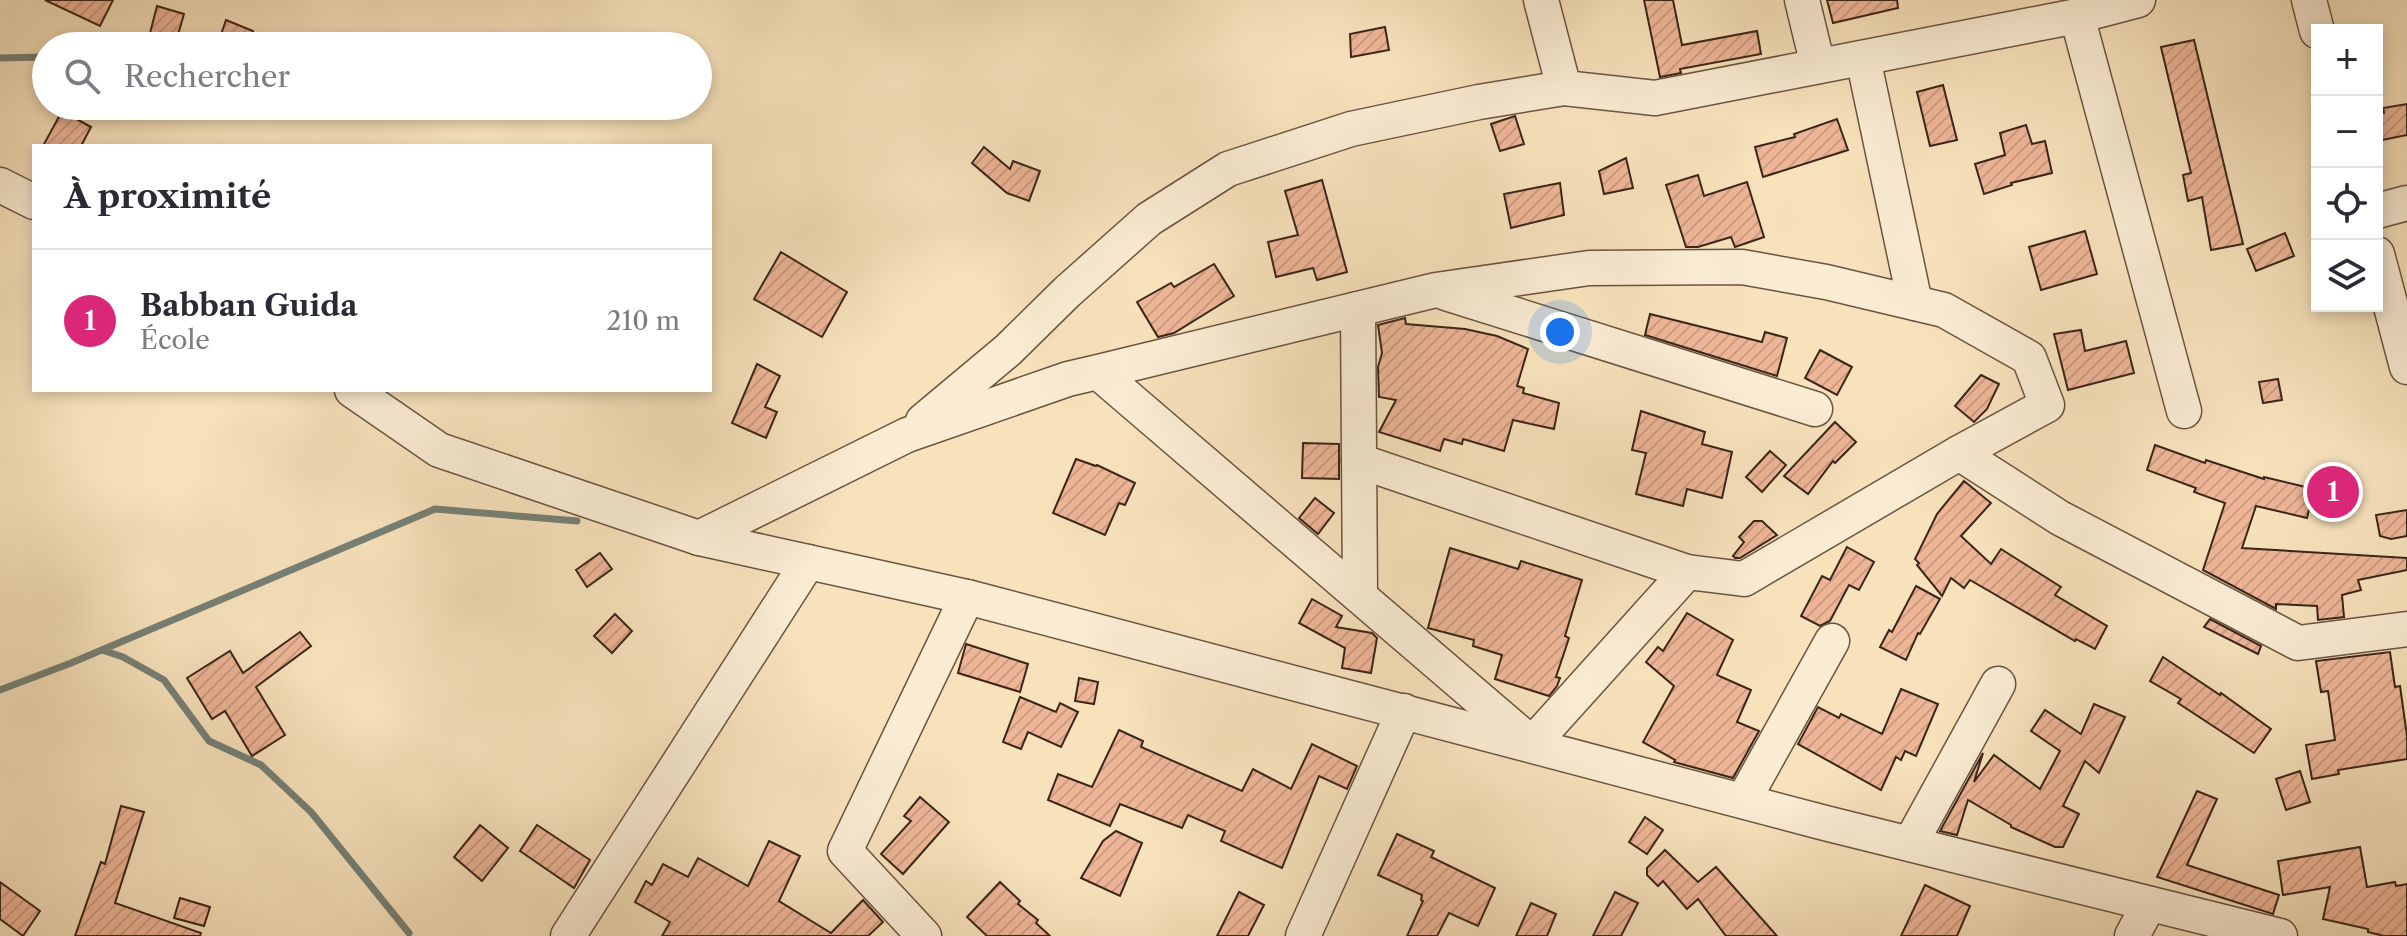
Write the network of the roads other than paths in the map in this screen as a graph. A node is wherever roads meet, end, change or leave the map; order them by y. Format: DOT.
graph roads {
  1 [pos="1541,0"];
  2 [pos="1802,0"];
  3 [pos="2138,0"];
  4 [pos="2309,0"];
  5 [pos="2034,12"];
  6 [pos="2077,16"];
  7 [pos="2315,24"];
  8 [pos="1863,58"];
  9 [pos="1818,66"];
  10 [pos="1564,88"];
  11 [pos="0,185"];
  12 [pos="32,201"];
  13 [pos="2407,203"];
  14 [pos="2383,209"];
  15 [pos="2383,277"];
  16 [pos="1436,290"];
  17 [pos="1915,303"];
  18 [pos="1358,309"];
  19 [pos="2407,367"];
  20 [pos="1098,372"];
  21 [pos="355,392"];
  22 [pos="1815,409"];
  23 [pos="2184,411"];
  24 [pos="907,435"];
  25 [pos="1959,453"];
  26 [pos="1359,461"];
  27 [pos="699,538"];
  28 [pos="808,562"];
  29 [pos="1687,572"];
  30 [pos="1360,596"];
  31 [pos="967,597"];
  32 [pos="2407,629"];
  33 [pos="1832,641"];
  34 [pos="1998,684"];
  35 [pos="1404,711"];
  36 [pos="1532,744"];
  37 [pos="1743,801"];
  38 [pos="1910,844"];
  39 [pos="2149,904"];
  40 [pos="568,936"];
  41 [pos="924,936"];
  42 [pos="1303,936"];
  43 [pos="2132,936"];
  44 [pos="2280,936"];
  1 -- 10 [label="street"];
  2 -- 9 [label="street"];
  3 -- 6 [label="street"];
  4 -- 7 [label="street"];
  5 -- 6 [label="street"];
  5 -- 8 [label="street"];
  6 -- 23 [label="street"];
  8 -- 9 [label="street"];
  8 -- 17 [label="street"];
  9 -- 10 [label="street"];
  10 -- 24 [label="street"];
  11 -- 12 [label="street"];
  13 -- 14 [label="street"];
  15 -- 19 [label="street"];
  16 -- 17 [label="street"];
  16 -- 18 [label="street"];
  16 -- 22 [label="street"];
  17 -- 25 [label="street"];
  18 -- 20 [label="street"];
  18 -- 26 [label="street"];
  20 -- 24 [label="street"];
  20 -- 30 [label="street"];
  21 -- 27 [label="street"];
  24 -- 27 [label="street"];
  25 -- 29 [label="street"];
  25 -- 32 [label="street"];
  26 -- 29 [label="street"];
  26 -- 30 [label="street"];
  27 -- 28 [label="street"];
  28 -- 31 [label="street"];
  28 -- 40 [label="street"];
  29 -- 36 [label="street"];
  30 -- 36 [label="street"];
  31 -- 35 [label="street"];
  31 -- 41 [label="street"];
  33 -- 37 [label="street"];
  34 -- 38 [label="street"];
  35 -- 36 [label="street"];
  35 -- 42 [label="street"];
  36 -- 37 [label="street"];
  37 -- 38 [label="street"];
  38 -- 39 [label="street"];
  39 -- 43 [label="street"];
  39 -- 44 [label="street"];
}
